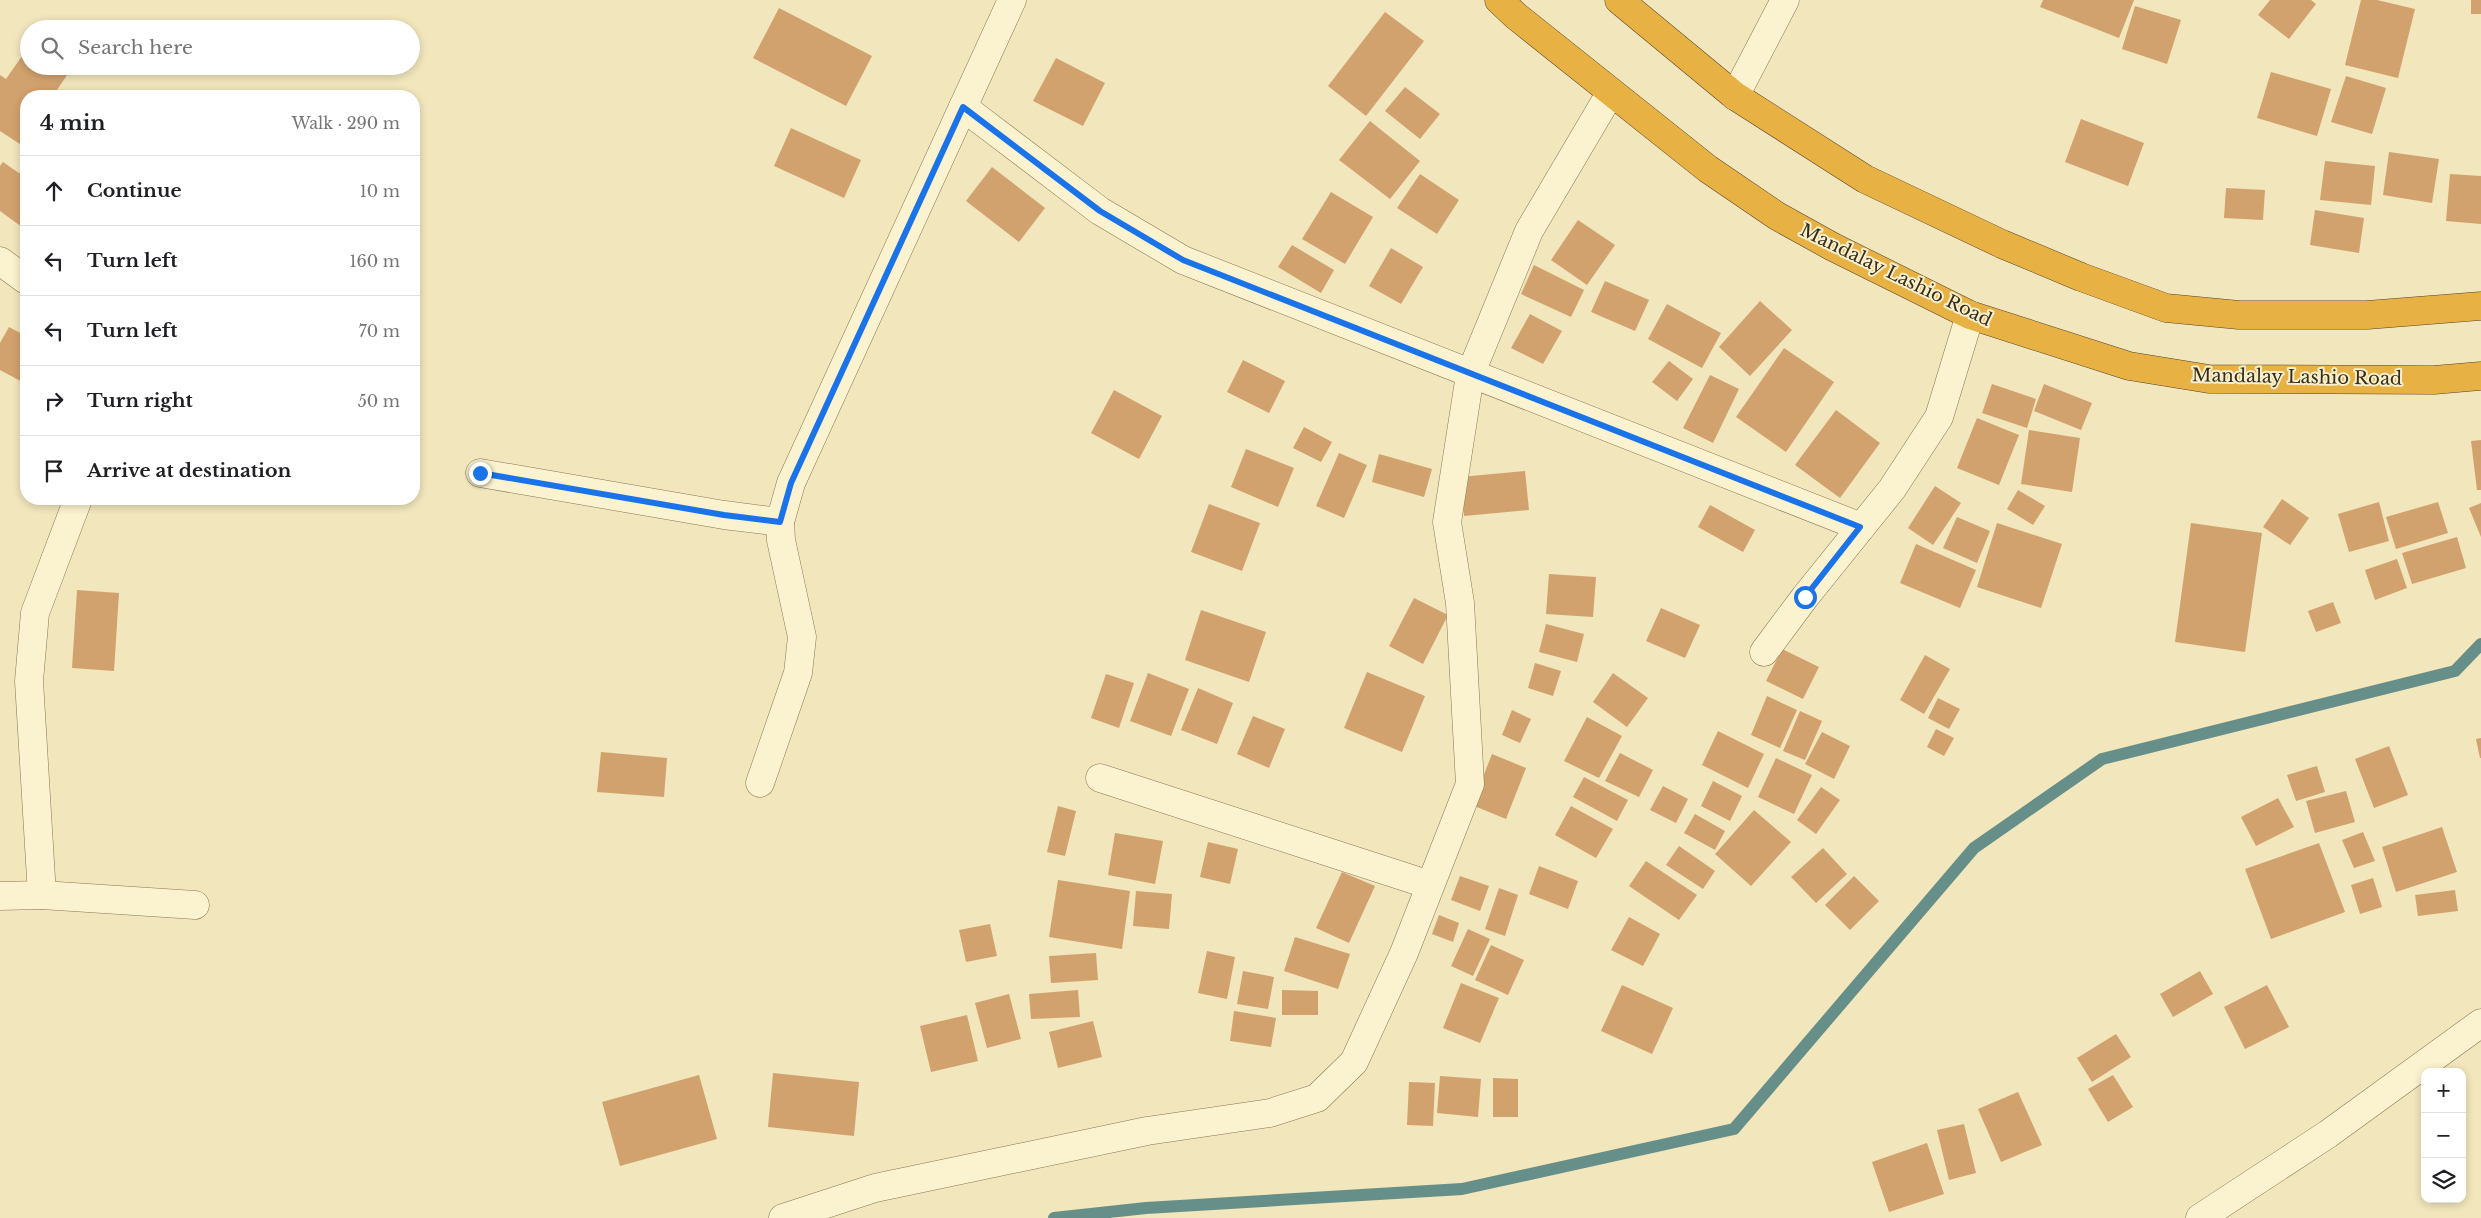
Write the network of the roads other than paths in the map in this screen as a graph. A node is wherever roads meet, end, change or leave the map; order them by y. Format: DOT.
graph roads {
  1 [pos="1012,0"];
  2 [pos="1499,0"];
  3 [pos="1619,0"];
  4 [pos="1784,0"];
  5 [pos="1611,92"];
  6 [pos="1735,96"];
  7 [pos="963,107"];
  8 [pos="0,261"];
  9 [pos="20,276"];
  10 [pos="2481,306"];
  11 [pos="1970,315"];
  12 [pos="1470,374"];
  13 [pos="2481,376"];
  14 [pos="480,473"];
  15 [pos="76,505"];
  16 [pos="780,522"];
  17 [pos="1860,527"];
  18 [pos="1764,652"];
  19 [pos="1100,778"];
  20 [pos="760,783"];
  21 [pos="1430,885"];
  22 [pos="42,895"];
  23 [pos="0,896"];
  24 [pos="196,905"];
  25 [pos="2481,1023"];
  26 [pos="784,1218"];
  27 [pos="2200,1218"];
  1 -- 7 [label="street"];
  2 -- 5 [label="highway, Mandalay Lashio Road"];
  3 -- 6 [label="highway"];
  4 -- 6 [label="street"];
  5 -- 11 [label="highway, Mandalay Lashio Road"];
  5 -- 12 [label="street"];
  6 -- 10 [label="highway"];
  7 -- 12 [label="street"];
  7 -- 16 [label="street"];
  8 -- 9 [label="street"];
  11 -- 13 [label="highway, Mandalay Lashio Road"];
  11 -- 17 [label="street"];
  12 -- 17 [label="street"];
  12 -- 21 [label="street"];
  14 -- 16 [label="street"];
  15 -- 22 [label="street"];
  16 -- 20 [label="street"];
  17 -- 18 [label="street"];
  19 -- 21 [label="street"];
  21 -- 26 [label="street"];
  22 -- 23 [label="street"];
  22 -- 24 [label="street"];
  25 -- 27 [label="street"];
}
